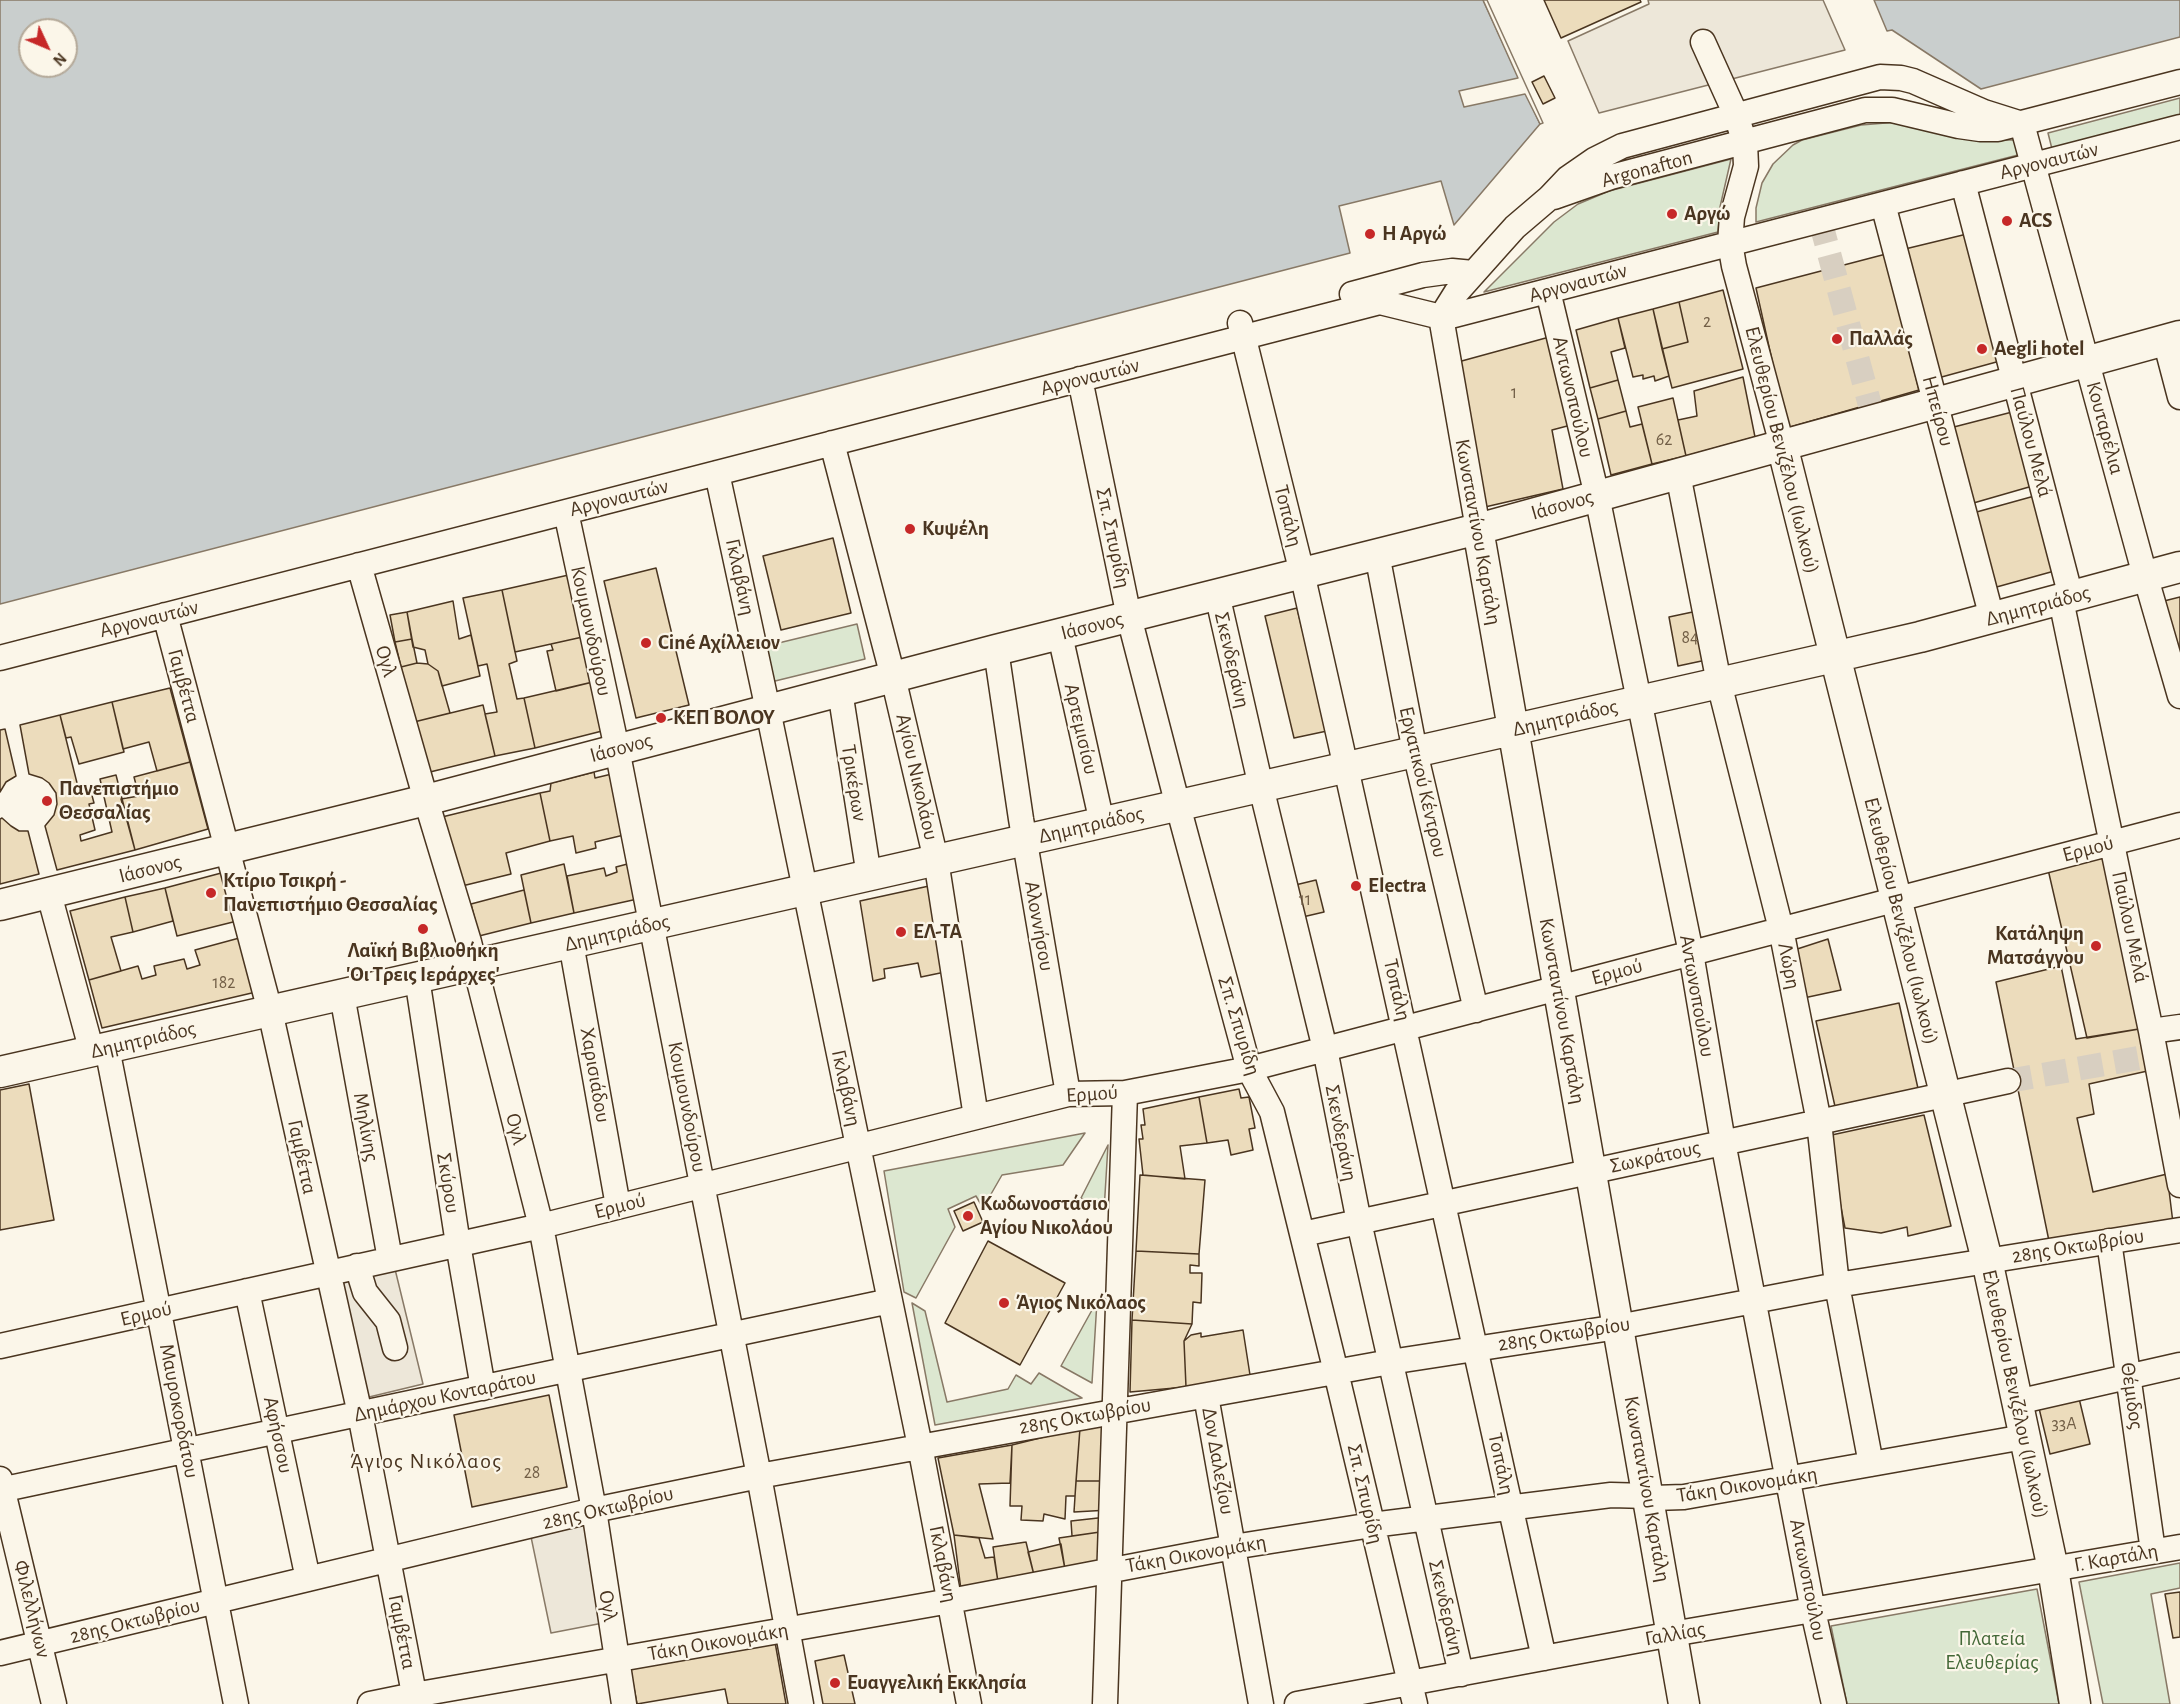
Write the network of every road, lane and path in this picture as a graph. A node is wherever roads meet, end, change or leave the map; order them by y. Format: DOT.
graph roads {
  1 [pos="1703,42"];
  2 [pos="2180,82"];
  3 [pos="1736,115"];
  4 [pos="2022,124"];
  5 [pos="2180,127"];
  6 [pos="1745,142"];
  7 [pos="2034,165"];
  8 [pos="1963,183"];
  9 [pos="1549,198"];
  10 [pos="1883,204"];
  11 [pos="1730,243"];
  12 [pos="1473,273"];
  13 [pos="1548,291"];
  14 [pos="1440,317"];
  15 [pos="1242,331"];
  16 [pos="2172,338"];
  17 [pos="2087,362"];
  18 [pos="1080,379"];
  19 [pos="2014,381"];
  20 [pos="2180,397"];
  21 [pos="1936,403"];
  22 [pos="832,443"];
  23 [pos="1782,446"];
  24 [pos="717,473"];
  25 [pos="1678,474"];
  26 [pos="1597,496"];
  27 [pos="566,512"];
  28 [pos="1478,529"];
  29 [pos="1377,554"];
  30 [pos="359,565"];
  31 [pos="2180,567"];
  32 [pos="1302,573"];
  33 [pos="2146,577"];
  34 [pos="1217,594"];
  35 [pos="2066,598"];
  36 [pos="165,615"];
  37 [pos="1129,617"];
  38 [pos="1992,618"];
  39 [pos="1060,634"];
  40 [pos="996,650"];
  41 [pos="1834,657"];
  42 [pos="0,658"];
  43 [pos="893,677"];
  44 [pos="1719,683"];
  45 [pos="840,691"];
  46 [pos="2180,696"];
  47 [pos="1638,701"];
  48 [pos="768,710"];
  49 [pos="1513,730"];
  50 [pos="617,749"];
  51 [pos="1415,752"];
  52 [pos="1346,768"];
  53 [pos="1261,787"];
  54 [pos="426,800"];
  55 [pos="1178,806"];
  56 [pos="1102,823"];
  57 [pos="2180,825"];
  58 [pos="1024,840"];
  59 [pos="2113,842"];
  60 [pos="228,849"];
  61 [pos="936,860"];
  62 [pos="869,876"];
  63 [pos="806,890"];
  64 [pos="49,894"];
  65 [pos="1895,900"];
  66 [pos="0,905"];
  67 [pos="651,925"];
  68 [pos="1781,929"];
  69 [pos="571,943"];
  70 [pos="1690,953"];
  71 [pos="475,965"];
  72 [pos="417,978"];
  73 [pos="1558,988"];
  74 [pos="342,995"];
  75 [pos="1476,1010"];
  76 [pos="270,1011"];
  77 [pos="2180,1027"];
  78 [pos="1405,1028"];
  79 [pos="2151,1031"];
  80 [pos="1325,1049"];
  81 [pos="99,1050"];
  82 [pos="1249,1069"];
  83 [pos="0,1072"];
  84 [pos="2008,1081"];
  85 [pos="1125,1093"];
  86 [pos="1068,1094"];
  87 [pos="1944,1094"];
  88 [pos="976,1117"];
  89 [pos="1820,1122"];
  90 [pos="1723,1142"];
  91 [pos="858,1146"];
  92 [pos="1591,1171"];
  93 [pos="702,1185"];
  94 [pos="2180,1185"];
  95 [pos="1443,1203"];
  96 [pos="618,1206"];
  97 [pos="1359,1222"];
  98 [pos="541,1226"];
  99 [pos="2180,1230"];
  100 [pos="1303,1234"];
  101 [pos="2109,1241"];
  102 [pos="458,1244"];
  103 [pos="390,1259"];
  104 [pos="1986,1260"];
  105 [pos="357,1266"];
  106 [pos="327,1273"];
  107 [pos="1837,1286"];
  108 [pos="247,1291"];
  109 [pos="1753,1300"];
  110 [pos="890,1302"];
  111 [pos="159,1311"];
  112 [pos="1618,1327"];
  113 [pos="732,1335"];
  114 [pos="0,1346"];
  115 [pos="395,1347"];
  116 [pos="1475,1348"];
  117 [pos="1390,1362"];
  118 [pos="2180,1365"];
  119 [pos="569,1369"];
  120 [pos="1336,1372"];
  121 [pos="2129,1376"];
  122 [pos="483,1388"];
  123 [pos="1206,1396"];
  124 [pos="2017,1402"];
  125 [pos="1116,1411"];
  126 [pos="360,1414"];
  127 [pos="277,1431"];
  128 [pos="2024,1437"];
  129 [pos="920,1446"];
  130 [pos="186,1450"];
  131 [pos="1871,1464"];
  132 [pos="759,1476"];
  133 [pos="1788,1479"];
  134 [pos="1,1486"];
  135 [pos="1648,1496"];
  136 [pos="1510,1507"];
  137 [pos="594,1510"];
  138 [pos="1426,1518"];
  139 [pos="1372,1525"];
  140 [pos="1233,1546"];
  141 [pos="2180,1547"];
  142 [pos="2153,1551"];
  143 [pos="388,1560"];
  144 [pos="1110,1569"];
  145 [pos="2053,1569"];
  146 [pos="308,1579"];
  147 [pos="216,1601"];
  148 [pos="950,1601"];
  149 [pos="1814,1611"];
  150 [pos="788,1630"];
  151 [pos="1672,1634"];
  152 [pos="40,1644"];
  153 [pos="0,1653"];
  154 [pos="1544,1658"];
  155 [pos="616,1660"];
  156 [pos="1461,1674"];
  157 [pos="1413,1694"];
  158 [pos="415,1699"];
  159 [pos="54,1704"];
  160 [pos="236,1704"];
  161 [pos="370,1704"];
  162 [pos="624,1704"];
  163 [pos="801,1704"];
  164 [pos="969,1704"];
  165 [pos="1105,1704"];
  166 [pos="1261,1704"];
  167 [pos="1297,1704"];
  168 [pos="1684,1704"];
  169 [pos="1834,1704"];
  170 [pos="2075,1704"];
  1 -- 3 [label="street, Ελευθερίου Βενιζέλου (Ιωλκού)"];
  2 -- 4 [label="street, Argonafton"];
  3 -- 4 [label="street"];
  3 -- 6 [label="street, Ελευθερίου Βενιζέλου (Ιωλκού)"];
  3 -- 9 [label="street"];
  4 -- 6 [label="street, Argonafton"];
  4 -- 7 [label="street, Κουταρέλια"];
  5 -- 7 [label="street, Αργοναυτών"];
  6 -- 9 [label="street, Argonafton"];
  6 -- 11 [label="street, Ελευθερίου Βενιζέλου (Ιωλκού)"];
  7 -- 8 [label="street, Αργοναυτών"];
  7 -- 17 [label="street, Κουταρέλια"];
  8 -- 10 [label="street, Αργοναυτών"];
  8 -- 19 [label="street, Παύλου Μελά"];
  9 -- 12 [label="street"];
  10 -- 11 [label="street, Αργοναυτών"];
  10 -- 21 [label="street, Ηπείρου"];
  11 -- 13 [label="street, Αργοναυτών"];
  11 -- 23 [label="street, Ελευθερίου Βενιζέλου (Ιωλκού)"];
  12 -- 14 [label="street"];
  12 -- 15 [label="street, Αργοναυτών"];
  13 -- 14 [label="street, Αργοναυτών"];
  13 -- 26 [label="street, Αντωνοπούλου"];
  14 -- 15 [label="street, Αργοναυτών"];
  14 -- 28 [label="street, Κωνσταντίνου Καρτάλη"];
  15 -- 18 [label="street, Αργοναυτών"];
  15 -- 32 [label="street, Τοπάλη"];
  16 -- 17 [label="main road, Ιάσονος"];
  16 -- 20 [label="street"];
  17 -- 19 [label="main road, Ιάσονος"];
  17 -- 33 [label="street, Κουταρέλια"];
  18 -- 22 [label="street, Αργοναυτών"];
  18 -- 37 [label="street, Σπ. Σπυρίδη"];
  19 -- 21 [label="main road, Ιάσονος"];
  19 -- 35 [label="street, Παύλου Μελά"];
  21 -- 23 [label="main road, Ιάσονος"];
  21 -- 38 [label="street, Ηπείρου"];
  22 -- 24 [label="street, Αργοναυτών"];
  22 -- 43 [label="street, Αγίου Νικολάου"];
  23 -- 25 [label="main road, Ιάσονος"];
  23 -- 41 [label="main road, Ελευθερίου Βενιζέλου (Ιωλκού)"];
  24 -- 27 [label="street, Αργοναυτών"];
  24 -- 48 [label="street, Γκλαβάνη"];
  25 -- 26 [label="main road, Ιάσονος"];
  25 -- 44 [label="street, Λώρη"];
  26 -- 28 [label="main road, Ιάσονος"];
  26 -- 47 [label="street, Αντωνοπούλου"];
  27 -- 30 [label="street, Αργοναυτών"];
  27 -- 50 [label="street, Κουμουνδούρου"];
  28 -- 29 [label="main road, Ιάσονος"];
  28 -- 49 [label="main road, Κωνσταντίνου Καρτάλη"];
  29 -- 32 [label="main road, Ιάσονος"];
  29 -- 51 [label="street, Εργατικού Κέντρου"];
  30 -- 36 [label="street, Αργοναυτών"];
  30 -- 54 [label="street, Ογλ"];
  31 -- 33 [label="main road, Δημητριάδος"];
  32 -- 34 [label="main road, Ιάσονος"];
  32 -- 52 [label="street, Τοπάλη"];
  33 -- 35 [label="main road, Δημητριάδος"];
  33 -- 46 [label="street, Κουταρέλια"];
  34 -- 37 [label="main road, Ιάσονος"];
  34 -- 53 [label="street, Σκενδεράνη"];
  35 -- 38 [label="main road, Δημητριάδος"];
  35 -- 59 [label="street, Παύλου Μελά"];
  36 -- 42 [label="street, Αργοναυτών"];
  36 -- 60 [label="street, Γαμβέττα"];
  37 -- 39 [label="main road, Ιάσονος"];
  37 -- 55 [label="street, Σπ. Σπυρίδη"];
  38 -- 41 [label="main road, Δημητριάδος"];
  39 -- 40 [label="main road, Ιάσονος"];
  39 -- 56 [label="street, Αρτεμισίου"];
  40 -- 43 [label="main road, Ιάσονος"];
  40 -- 58 [label="street, Αλοννήσου"];
  41 -- 44 [label="main road, Δημητριάδος"];
  41 -- 65 [label="main road, Ελευθερίου Βενιζέλου (Ιωλκού)"];
  43 -- 45 [label="main road, Ιάσονος"];
  43 -- 61 [label="street, Αγίου Νικολάου"];
  44 -- 47 [label="main road, Δημητριάδος"];
  44 -- 68 [label="street, Λώρη"];
  45 -- 48 [label="main road, Ιάσονος"];
  45 -- 62 [label="street, Τρικέρων"];
  47 -- 49 [label="main road, Δημητριάδος"];
  47 -- 70 [label="street, Αντωνοπούλου"];
  48 -- 50 [label="main road, Ιάσονος"];
  48 -- 63 [label="street, Γκλαβάνη"];
  49 -- 51 [label="main road, Δημητριάδος"];
  49 -- 73 [label="main road, Κωνσταντίνου Καρτάλη"];
  50 -- 54 [label="main road, Ιάσονος"];
  50 -- 67 [label="street, Κουμουνδούρου"];
  51 -- 52 [label="main road, Δημητριάδος"];
  51 -- 75 [label="street, Εργατικού Κέντρου"];
  52 -- 53 [label="main road, Δημητριάδος"];
  52 -- 78 [label="street, Τοπάλη"];
  53 -- 55 [label="main road, Δημητριάδος"];
  53 -- 80 [label="street, Σκενδεράνη"];
  54 -- 60 [label="main road, Ιάσονος"];
  54 -- 71 [label="street, Ογλ"];
  55 -- 56 [label="main road, Δημητριάδος"];
  55 -- 82 [label="street, Σπ. Σπυρίδη"];
  56 -- 58 [label="main road, Δημητριάδος"];
  57 -- 59 [label="street, Ερμού"];
  58 -- 61 [label="main road, Δημητριάδος"];
  58 -- 86 [label="street, Αλοννήσου"];
  59 -- 65 [label="street, Ερμού"];
  59 -- 79 [label="street, Παύλου Μελά"];
  60 -- 64 [label="main road, Ιάσονος"];
  60 -- 76 [label="street, Γαμβέττα"];
  61 -- 62 [label="main road, Δημητριάδος"];
  61 -- 88 [label="street, Αγίου Νικολάου"];
  62 -- 63 [label="main road, Δημητριάδος"];
  63 -- 67 [label="main road, Δημητριάδος"];
  63 -- 91 [label="street, Γκλαβάνη"];
  64 -- 66 [label="main road, Ιάσονος"];
  64 -- 81 [label="street, Μαυροκορδάτου"];
  65 -- 68 [label="street, Ερμού"];
  65 -- 87 [label="main road, Ελευθερίου Βενιζέλου (Ιωλκού)"];
  67 -- 69 [label="main road, Δημητριάδος"];
  67 -- 93 [label="street, Κουμουνδούρου"];
  68 -- 70 [label="street, Ερμού"];
  68 -- 89 [label="street, Λώρη"];
  69 -- 71 [label="main road, Δημητριάδος"];
  69 -- 96 [label="street, Χαρισιάδου"];
  70 -- 73 [label="street, Ερμού"];
  70 -- 90 [label="street, Αντωνοπούλου"];
  71 -- 72 [label="main road, Δημητριάδος"];
  71 -- 98 [label="street, Ογλ"];
  72 -- 74 [label="main road, Δημητριάδος"];
  72 -- 102 [label="street, Σκύρου"];
  73 -- 75 [label="street, Ερμού"];
  73 -- 92 [label="main road, Κωνσταντίνου Καρτάλη"];
  74 -- 76 [label="main road, Δημητριάδος"];
  74 -- 103 [label="street, Μηλίνης"];
  75 -- 78 [label="street, Ερμού"];
  76 -- 81 [label="main road, Δημητριάδος"];
  76 -- 106 [label="street, Γαμβέττα"];
  77 -- 79 [label="street"];
  78 -- 80 [label="street, Ερμού"];
  78 -- 95 [label="street, Τοπάλη"];
  79 -- 94 [label="street, Παύλου Μελά"];
  80 -- 82 [label="street, Ερμού"];
  80 -- 97 [label="street, Σκενδεράνη"];
  81 -- 83 [label="main road, Δημητριάδος"];
  81 -- 111 [label="street, Μαυροκορδάτου"];
  82 -- 85 [label="street, Ερμού"];
  82 -- 100 [label="street, Σπ. Σπυρίδη"];
  84 -- 87 [label="street, Σωκράτους"];
  85 -- 86 [label="street, Ερμού"];
  85 -- 125 [label="street"];
  86 -- 88 [label="street, Ερμού"];
  87 -- 89 [label="street, Σωκράτους"];
  87 -- 104 [label="main road, Ελευθερίου Βενιζέλου (Ιωλκού)"];
  88 -- 91 [label="street, Ερμού"];
  89 -- 90 [label="street, Σωκράτους"];
  89 -- 107 [label="street, Λώρη"];
  90 -- 92 [label="street, Σωκράτους"];
  90 -- 109 [label="street, Αντωνοπούλου"];
  91 -- 93 [label="street, Ερμού"];
  91 -- 110 [label="street, Γκλαβάνη"];
  92 -- 95 [label="street, Σωκράτους"];
  92 -- 112 [label="main road, Κωνσταντίνου Καρτάλη"];
  93 -- 96 [label="street, Ερμού"];
  93 -- 113 [label="street, Κουμουνδούρου"];
  95 -- 97 [label="street, Σωκράτους"];
  95 -- 116 [label="street, Τοπάλη"];
  96 -- 98 [label="street, Ερμού"];
  97 -- 100 [label="street, Σωκράτους"];
  97 -- 117 [label="street, Σκενδεράνη"];
  98 -- 102 [label="street, Ερμού"];
  98 -- 119 [label="street, Ογλ"];
  99 -- 101 [label="street, 28ης Οκτωβρίου"];
  100 -- 120 [label="street, Σπ. Σπυρίδη"];
  101 -- 104 [label="street, 28ης Οκτωβρίου"];
  101 -- 121 [label="street, Θέμιδος"];
  102 -- 103 [label="street, Ερμού"];
  102 -- 122 [label="street, Σκύρου"];
  103 -- 105 [label="street, Ερμού"];
  104 -- 107 [label="street, 28ης Οκτωβρίου"];
  104 -- 124 [label="main road, Ελευθερίου Βενιζέλου (Ιωλκού)"];
  105 -- 106 [label="street, Ερμού"];
  105 -- 115 [label="street"];
  106 -- 108 [label="street, Ερμού"];
  106 -- 126 [label="street, Γαμβέττα"];
  107 -- 109 [label="street, 28ης Οκτωβρίου"];
  107 -- 131 [label="street, Λώρη"];
  108 -- 111 [label="street, Ερμού"];
  108 -- 127 [label="street, Αφήσσου"];
  109 -- 112 [label="street, 28ης Οκτωβρίου"];
  109 -- 133 [label="street, Αντωνοπούλου"];
  110 -- 113 [label="street, Δημάρχου Κονταράτου"];
  110 -- 129 [label="street, Γκλαβάνη"];
  111 -- 114 [label="street, Ερμού"];
  111 -- 130 [label="street, Μαυροκορδάτου"];
  112 -- 116 [label="street, 28ης Οκτωβρίου"];
  112 -- 135 [label="main road, Κωνσταντίνου Καρτάλη"];
  113 -- 119 [label="street, Δημάρχου Κονταράτου"];
  113 -- 132 [label="street, Κουμουνδούρου"];
  116 -- 117 [label="street, 28ης Οκτωβρίου"];
  116 -- 136 [label="street, Τοπάλη"];
  117 -- 120 [label="street, 28ης Οκτωβρίου"];
  117 -- 138 [label="street, Σκενδεράνη"];
  118 -- 121 [label="street"];
  119 -- 122 [label="street, Δημάρχου Κονταράτου"];
  119 -- 137 [label="street, Ογλ"];
  120 -- 123 [label="street, 28ης Οκτωβρίου"];
  120 -- 139 [label="street, Σπ. Σπυρίδη"];
  121 -- 124 [label="street"];
  121 -- 142 [label="street, Θέμιδος"];
  122 -- 126 [label="street, Δημάρχου Κονταράτου"];
  123 -- 125 [label="street, 28ης Οκτωβρίου"];
  123 -- 140 [label="street, Δον Δαλεζίου"];
  124 -- 128 [label="main road, Ελευθερίου Βενιζέλου (Ιωλκού)"];
  125 -- 129 [label="street, 28ης Οκτωβρίου"];
  125 -- 144 [label="street"];
  126 -- 127 [label="street, Δημάρχου Κονταράτου"];
  126 -- 143 [label="street, Γαμβέττα"];
  127 -- 130 [label="street, Δημάρχου Κονταράτου"];
  127 -- 146 [label="street, Αφήσσου"];
  128 -- 131 [label="street, Τάκη Οικονομάκη"];
  128 -- 145 [label="main road, Ελευθερίου Βενιζέλου (Ιωλκού)"];
  129 -- 132 [label="street, 28ης Οκτωβρίου"];
  129 -- 148 [label="street, Γκλαβάνη"];
  130 -- 134 [label="street, Δημάρχου Κονταράτου"];
  130 -- 147 [label="street, Μαυροκορδάτου"];
  131 -- 133 [label="street, Τάκη Οικονομάκη"];
  132 -- 137 [label="street, 28ης Οκτωβρίου"];
  132 -- 150 [label="street, Κουμουνδούρου"];
  133 -- 135 [label="street, Τάκη Οικονομάκη"];
  133 -- 149 [label="street, Αντωνοπούλου"];
  134 -- 152 [label="street, Φιλελλήνων"];
  135 -- 136 [label="street, Τάκη Οικονομάκη"];
  135 -- 151 [label="main road, Κωνσταντίνου Καρτάλη"];
  136 -- 138 [label="street, Τάκη Οικονομάκη"];
  136 -- 154 [label="street, Τοπάλη"];
  137 -- 143 [label="street, 28ης Οκτωβρίου"];
  137 -- 155 [label="street, Ογλ"];
  138 -- 139 [label="street, Τάκη Οικονομάκη"];
  138 -- 156 [label="street, Σκενδεράνη"];
  139 -- 140 [label="street, Τάκη Οικονομάκη"];
  139 -- 157 [label="street, Σπ. Σπυρίδη"];
  140 -- 144 [label="street, Τάκη Οικονομάκη"];
  140 -- 166 [label="street, Δον Δαλεζίου"];
  141 -- 142 [label="street, Γ. Καρτάλη"];
  142 -- 145 [label="street, Γ. Καρτάλη"];
  143 -- 146 [label="street, 28ης Οκτωβρίου"];
  143 -- 158 [label="street, Γαμβέττα"];
  144 -- 148 [label="street, Τάκη Οικονομάκη"];
  144 -- 165 [label="street"];
  145 -- 149 [label="street, Γαλλίας"];
  145 -- 170 [label="main road, Ελευθερίου Βενιζέλου (Ιωλκού)"];
  146 -- 147 [label="street, 28ης Οκτωβρίου"];
  147 -- 152 [label="street, 28ης Οκτωβρίου"];
  147 -- 160 [label="street, Μαυροκορδάτου"];
  148 -- 150 [label="street, Τάκη Οικονομάκη"];
  148 -- 164 [label="street, Γκλαβάνη"];
  149 -- 151 [label="street, Γαλλίας"];
  149 -- 169 [label="street, Αντωνοπούλου"];
  150 -- 155 [label="street, Τάκη Οικονομάκη"];
  150 -- 163 [label="street, Κουμουνδούρου"];
  151 -- 154 [label="street, Γαλλίας"];
  151 -- 168 [label="main road, Κωνσταντίνου Καρτάλη"];
  152 -- 153 [label="street, 28ης Οκτωβρίου"];
  152 -- 159 [label="street, Φιλελλήνων"];
  154 -- 156 [label="street, Γαλλίας"];
  155 -- 158 [label="street, Τάκη Οικονομάκη"];
  155 -- 162 [label="street, Ογλ"];
  156 -- 157 [label="street, Γαλλίας"];
  157 -- 167 [label="street, Γαλλίας"];
  158 -- 161 [label="street, Τάκη Οικονομάκη"];
}
